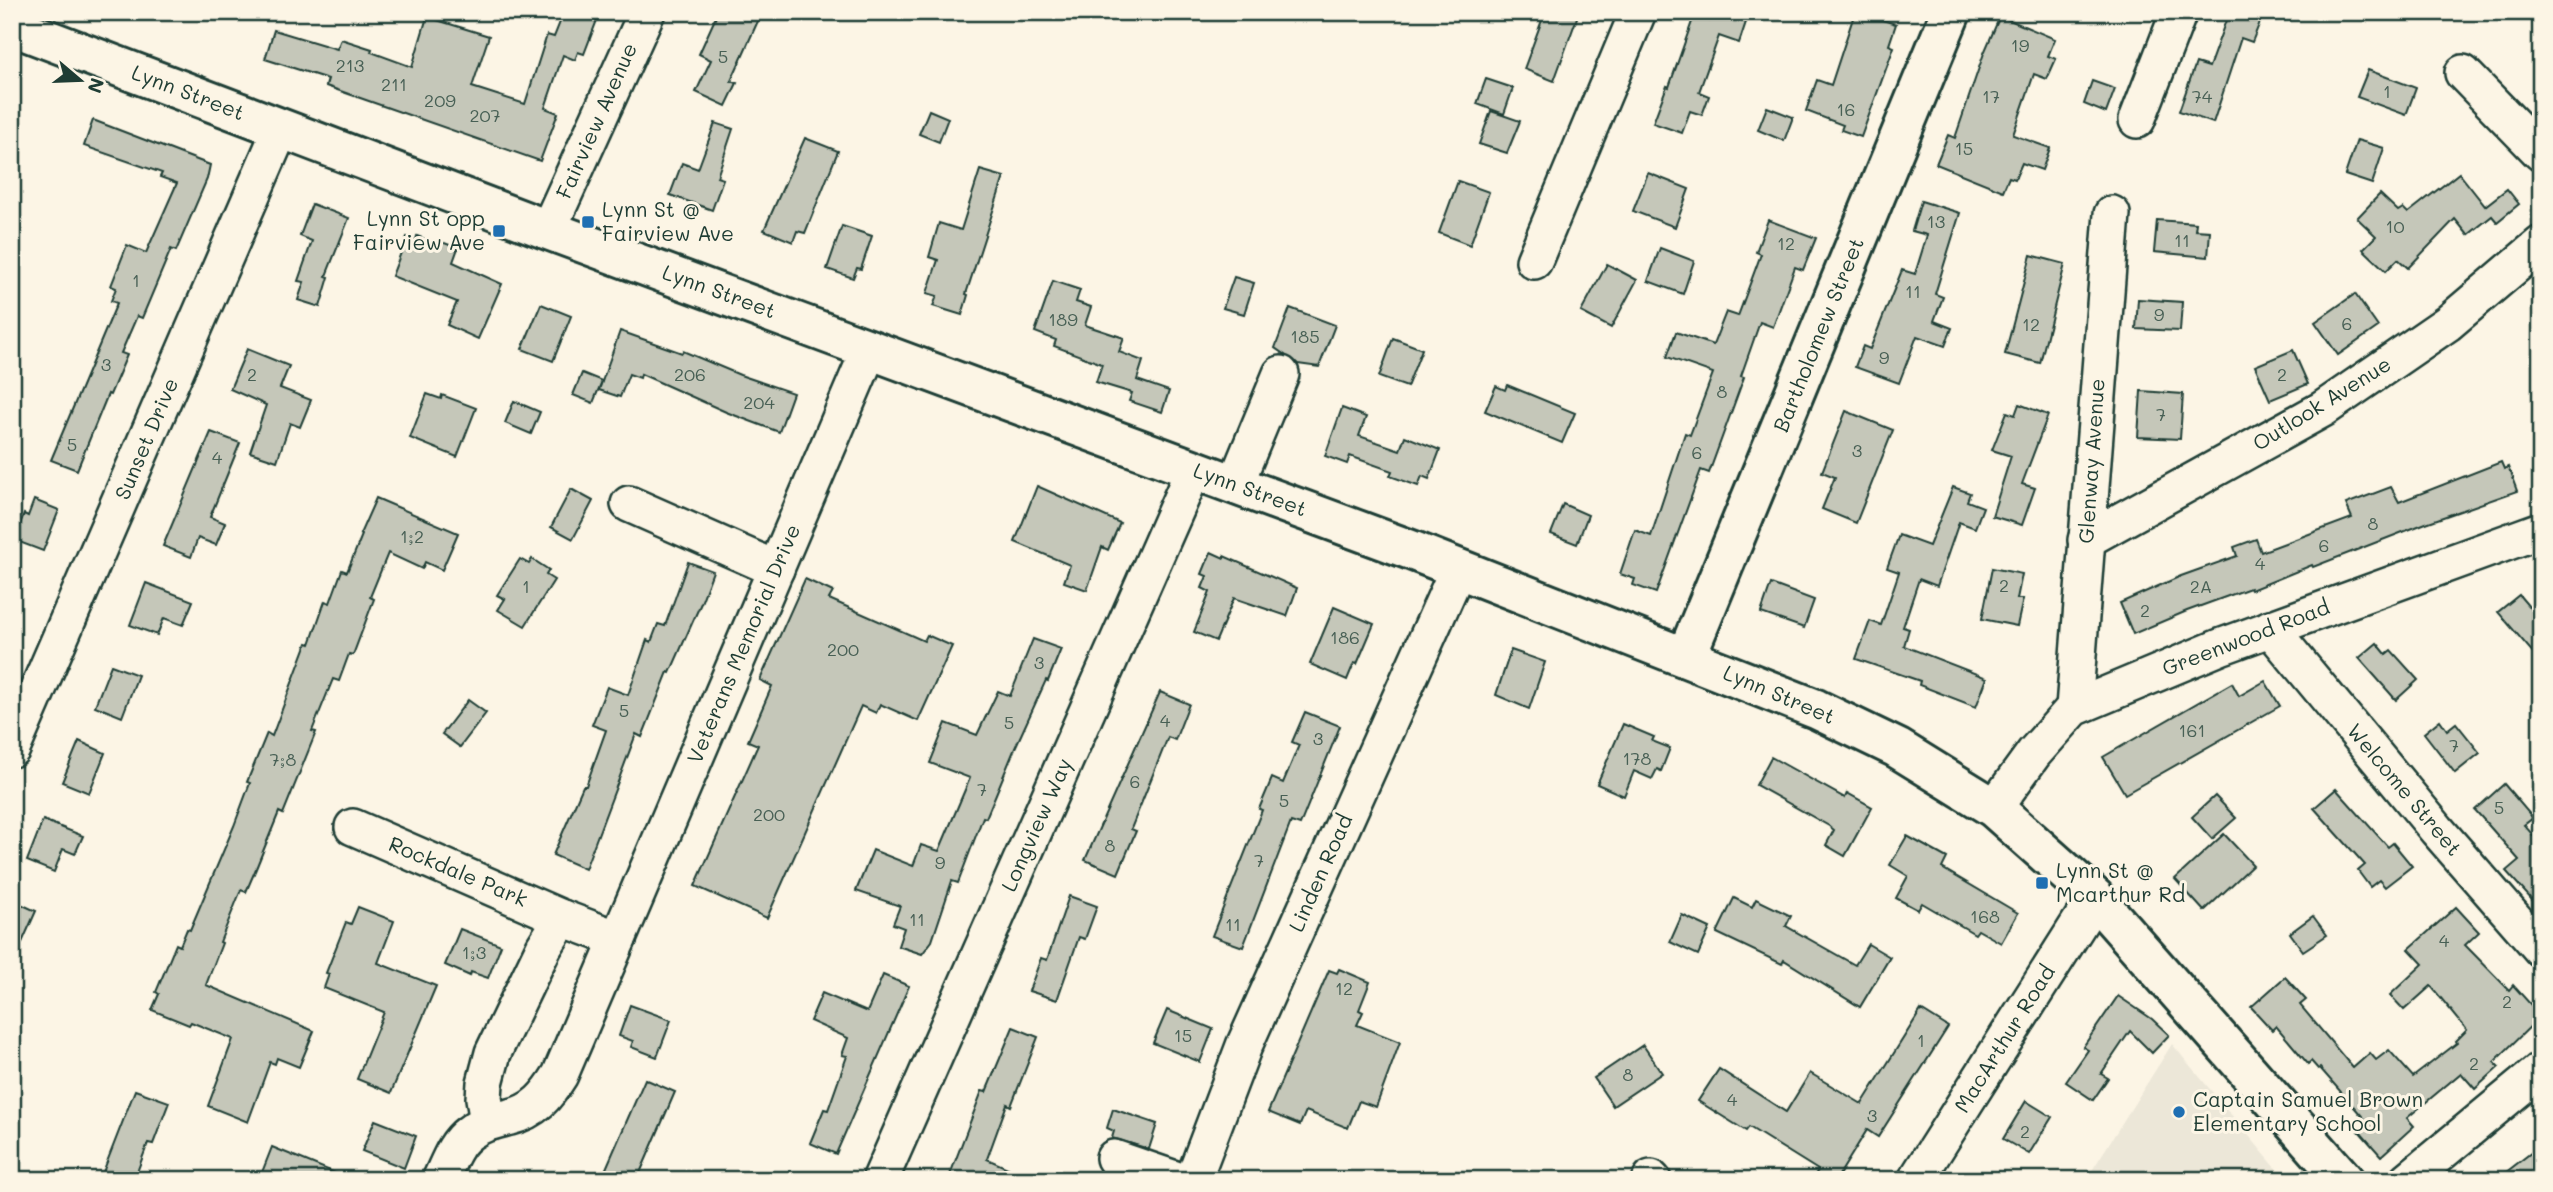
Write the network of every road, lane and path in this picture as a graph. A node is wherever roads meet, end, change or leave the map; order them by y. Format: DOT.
graph roads {
  1 [pos="647,12"];
  2 [pos="1638,12"];
  3 [pos="1951,12"];
  4 [pos="2179,12"];
  5 [pos="12,26"];
  6 [pos="2463,73"];
  7 [pos="2137,120"];
  8 [pos="282,128"];
  9 [pos="2541,153"];
  10 [pos="2112,214"];
  11 [pos="548,230"];
  12 [pos="2541,244"];
  13 [pos="1534,261"];
  14 [pos="870,348"];
  15 [pos="1281,374"];
  16 [pos="1194,469"];
  17 [pos="1235,485"];
  18 [pos="629,504"];
  19 [pos="2537,536"];
  20 [pos="2086,540"];
  21 [pos="776,569"];
  22 [pos="1458,569"];
  23 [pos="2270,628"];
  24 [pos="1686,657"];
  25 [pos="2074,708"];
  26 [pos="12,749"];
  27 [pos="1994,808"];
  28 [pos="353,827"];
  29 [pos="2095,898"];
  30 [pos="562,918"];
  31 [pos="618,939"];
  32 [pos="2541,949"];
  33 [pos="2541,1070"];
  34 [pos="488,1122"];
  35 [pos="1114,1158"];
  36 [pos="440,1180"];
  37 [pos="880,1180"];
  38 [pos="1178,1180"];
  39 [pos="1192,1180"];
  40 [pos="1916,1180"];
  41 [pos="2344,1180"];
  42 [pos="2408,1180"];
  1 -- 11 [label="street, Fairview Avenue"];
  2 -- 13 [label="street"];
  3 -- 24 [label="main road, Bartholomew Street"];
  4 -- 7 [label="street"];
  5 -- 8 [label="main road, Lynn Street"];
  6 -- 9 [label="street"];
  8 -- 11 [label="main road, Lynn Street"];
  8 -- 26 [label="street, Sunset Drive"];
  10 -- 20 [label="street, Glenway Avenue"];
  11 -- 14 [label="main road, Lynn Street"];
  12 -- 20 [label="street, Outlook Avenue"];
  14 -- 16 [label="main road, Lynn Street"];
  14 -- 21 [label="street, Veterans Memorial Drive"];
  15 -- 17 [label="street"];
  16 -- 17 [label="main road, Lynn Street"];
  16 -- 37 [label="street, Longview Way"];
  17 -- 22 [label="main road, Lynn Street"];
  18 -- 21 [label="street"];
  19 -- 23 [label="street, Greenwood Road"];
  20 -- 25 [label="street, Glenway Avenue"];
  21 -- 31 [label="street, Veterans Memorial Drive"];
  22 -- 24 [label="main road, Lynn Street"];
  22 -- 39 [label="street, Linden Road"];
  23 -- 25 [label="street, Greenwood Road"];
  23 -- 32 [label="street, Welcome Street"];
  24 -- 27 [label="main road, Lynn Street"];
  25 -- 27 [label="street, Greenwood Road"];
  27 -- 29 [label="main road, Lynn Street"];
  28 -- 30 [label="street, Rockdale Park"];
  29 -- 40 [label="street, MacArthur Road"];
  29 -- 41 [label="main road, Lynn Street"];
  30 -- 31 [label="street"];
  30 -- 34 [label="street"];
  31 -- 34 [label="street, Veterans Memorial Drive"];
  33 -- 42 [label="street"];
  34 -- 36 [label="street, Veterans Memorial Drive"];
  35 -- 38 [label="street"];
}
